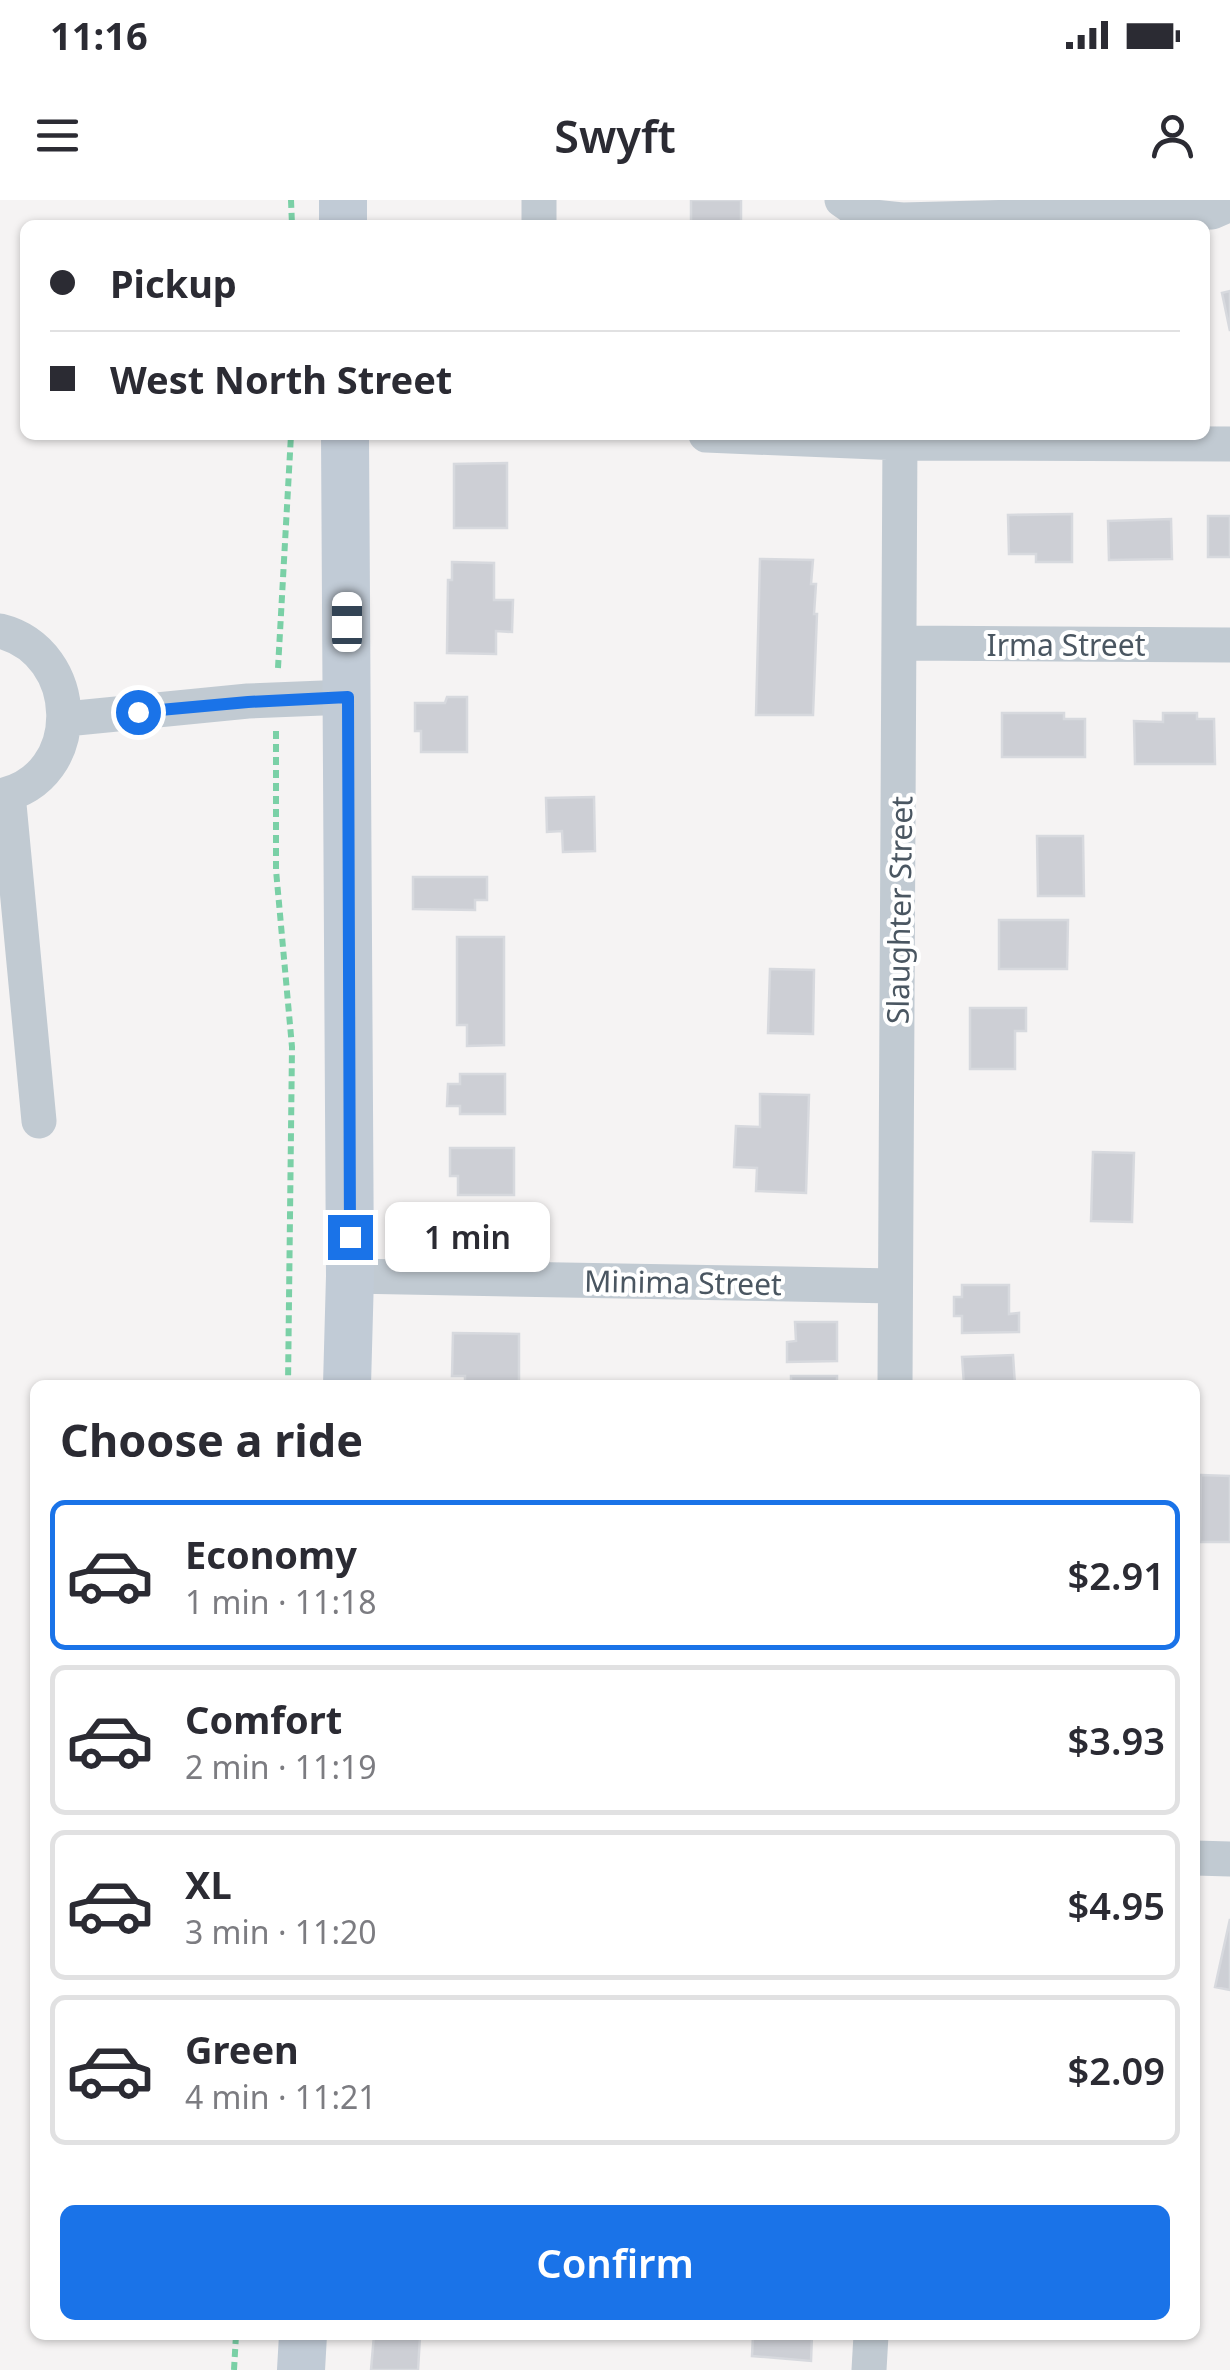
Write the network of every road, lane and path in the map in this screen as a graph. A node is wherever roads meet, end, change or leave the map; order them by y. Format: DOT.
graph roads {
  1 [pos="842,200"];
  2 [pos="1230,204"];
  3 [pos="886,220"];
  4 [pos="987,220"];
  5 [pos="291,440"];
  6 [pos="345,440"];
  7 [pos="900,440"];
  8 [pos="966,440"];
  9 [pos="1230,444"];
  10 [pos="0,632"];
  11 [pos="901,643"];
  12 [pos="1230,645"];
  13 [pos="348,697"];
  14 [pos="276,700"];
  15 [pos="66,719"];
  16 [pos="4,795"];
  17 [pos="38,1121"];
  18 [pos="350,1276"];
  19 [pos="896,1286"];
  20 [pos="288,1380"];
  21 [pos="348,1380"];
  22 [pos="895,1380"];
  23 [pos="1200,1858"];
  24 [pos="1230,1859"];
  25 [pos="236,2340"];
  26 [pos="303,2340"];
  27 [pos="870,2340"];
  28 [pos="234,2370"];
  29 [pos="301,2370"];
  30 [pos="869,2370"];
  1 -- 3 [label="street"];
  2 -- 4 [label="street"];
  5 -- 14 [label="path"];
  6 -- 13 [label="main road"];
  7 -- 11 [label="street, Slaughter Street"];
  8 -- 9 [label="street"];
  10 -- 15 [label="street"];
  11 -- 12 [label="street, Irma Street"];
  11 -- 19 [label="street, Slaughter Street"];
  13 -- 14 [label="street"];
  13 -- 18 [label="main road"];
  14 -- 15 [label="street"];
  14 -- 20 [label="path"];
  15 -- 16 [label="street"];
  16 -- 17 [label="street"];
  18 -- 19 [label="street, Minima Street"];
  18 -- 21 [label="main road"];
  19 -- 22 [label="street, Slaughter Street"];
  23 -- 24 [label="street"];
  25 -- 28 [label="path"];
  26 -- 29 [label="main road"];
  27 -- 30 [label="street"];
}
